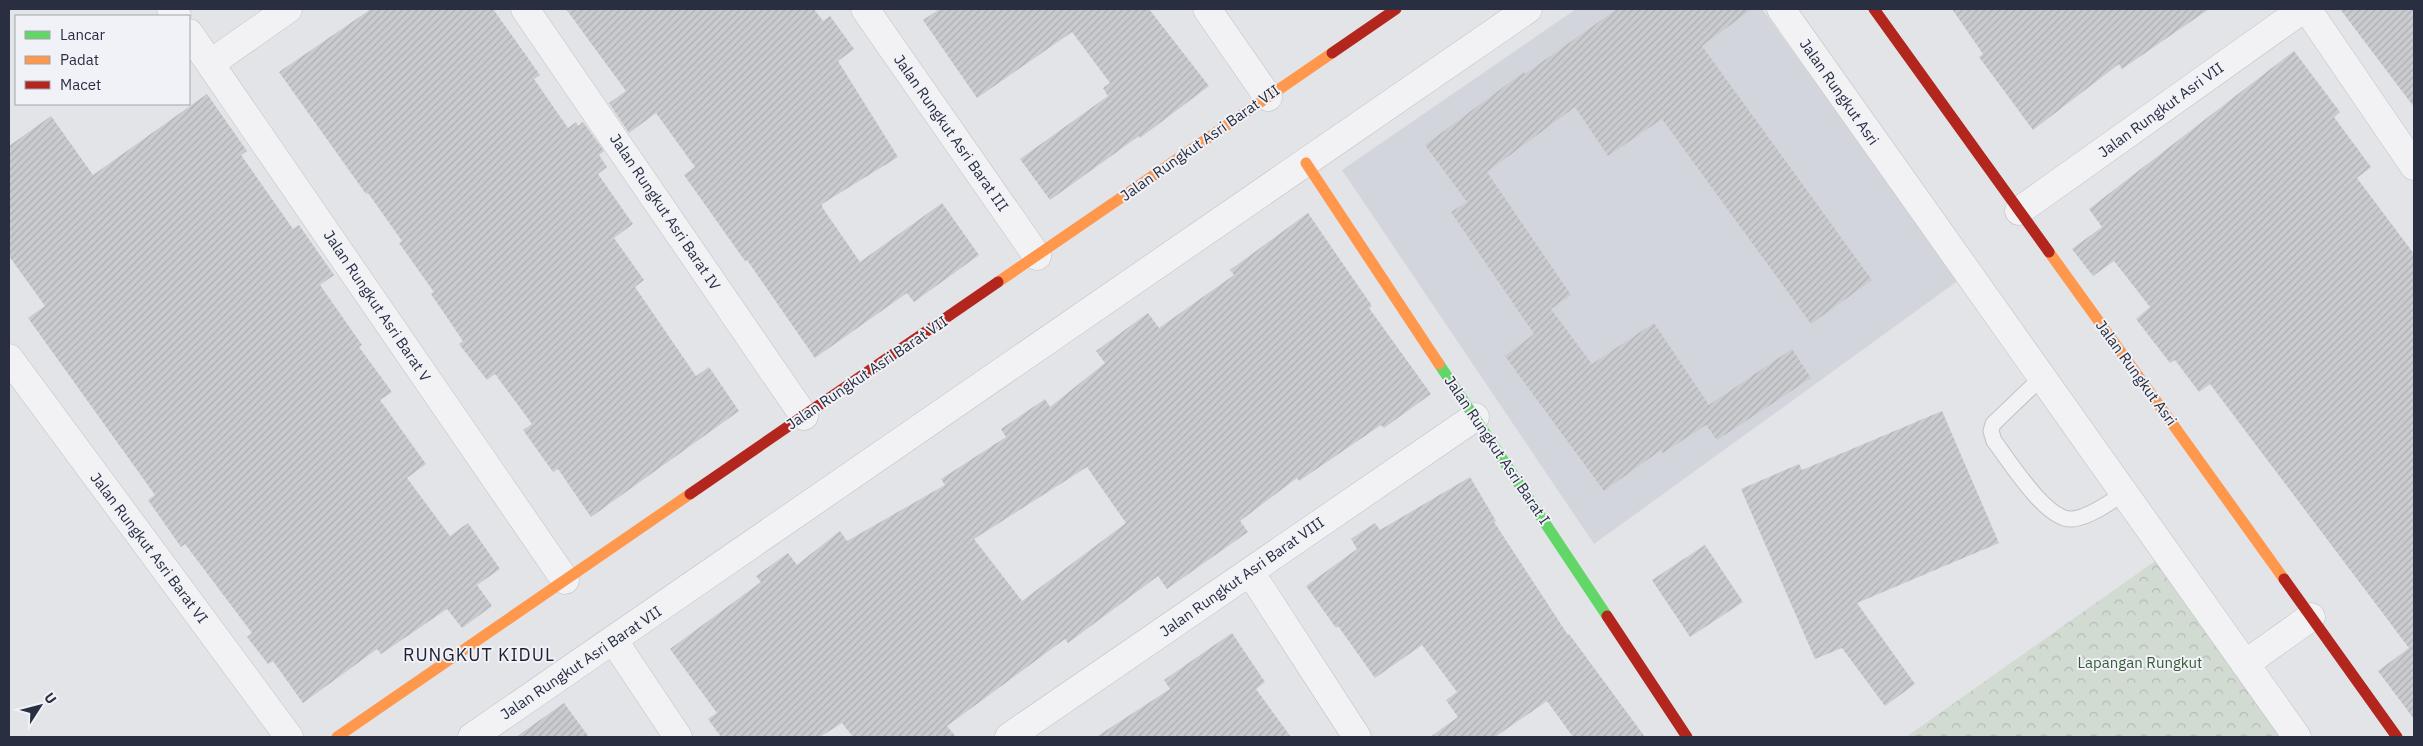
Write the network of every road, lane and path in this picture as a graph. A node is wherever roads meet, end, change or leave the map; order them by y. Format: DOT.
graph roads {
  1 [pos="288,9"];
  2 [pos="525,9"];
  3 [pos="865,9"];
  4 [pos="1207,9"];
  5 [pos="1396,9"];
  6 [pos="1528,9"];
  7 [pos="1781,9"];
  8 [pos="1874,9"];
  9 [pos="2302,9"];
  10 [pos="2307,9"];
  11 [pos="190,34"];
  12 [pos="211,64"];
  13 [pos="1268,97"];
  14 [pos="1306,163"];
  15 [pos="2414,166"];
  16 [pos="2019,211"];
  17 [pos="1037,256"];
  18 [pos="9,358"];
  19 [pos="2041,378"];
  20 [pos="804,416"];
  21 [pos="1475,417"];
  22 [pos="2124,492"];
  23 [pos="1250,572"];
  24 [pos="565,580"];
  25 [pos="2311,618"];
  26 [pos="614,641"];
  27 [pos="2245,664"];
  28 [pos="1018,735"];
  29 [pos="290,737"];
  30 [pos="337,737"];
  31 [pos="472,737"];
  32 [pos="678,737"];
  33 [pos="1357,737"];
  34 [pos="1687,737"];
  35 [pos="2297,737"];
  36 [pos="2397,737"];
  1 -- 12 [label="street"];
  2 -- 20 [label="street, Jalan Rungkut Asri Barat IV"];
  3 -- 17 [label="street, Jalan Rungkut Asri Barat III"];
  4 -- 13 [label="street"];
  5 -- 13 [label="street, Jalan Rungkut Asri Barat VII"];
  6 -- 14 [label="street, Jalan Rungkut Asri Barat VII"];
  7 -- 19 [label="street, Jalan Rungkut Asri"];
  8 -- 16 [label="street, Jalan Rungkut Asri"];
  9 -- 16 [label="street, Jalan Rungkut Asri VII"];
  10 -- 15 [label="street"];
  11 -- 12 [label="street, Jalan Rungkut Asri Barat V"];
  12 -- 24 [label="street, Jalan Rungkut Asri Barat V"];
  13 -- 17 [label="street, Jalan Rungkut Asri Barat VII"];
  14 -- 21 [label="street, Jalan Rungkut Asri Barat I"];
  14 -- 26 [label="street, Jalan Rungkut Asri Barat VII"];
  16 -- 25 [label="street, Jalan Rungkut Asri"];
  17 -- 20 [label="street, Jalan Rungkut Asri Barat VII"];
  18 -- 29 [label="street, Jalan Rungkut Asri Barat VI"];
  19 -- 22 [label="street, Jalan Rungkut Asri"];
  19 -- 22 [label="lane"];
  20 -- 24 [label="street, Jalan Rungkut Asri Barat VII"];
  21 -- 23 [label="street, Jalan Rungkut Asri Barat VIII"];
  21 -- 34 [label="street, Jalan Rungkut Asri Barat I"];
  22 -- 27 [label="street, Jalan Rungkut Asri"];
  23 -- 28 [label="street, Jalan Rungkut Asri Barat VIII"];
  23 -- 33 [label="street"];
  24 -- 30 [label="street, Jalan Rungkut Asri Barat VII"];
  25 -- 27 [label="street"];
  25 -- 36 [label="street, Jalan Rungkut Asri"];
  26 -- 31 [label="street, Jalan Rungkut Asri Barat VII"];
  26 -- 32 [label="street"];
  27 -- 35 [label="street, Jalan Rungkut Asri"];
}
